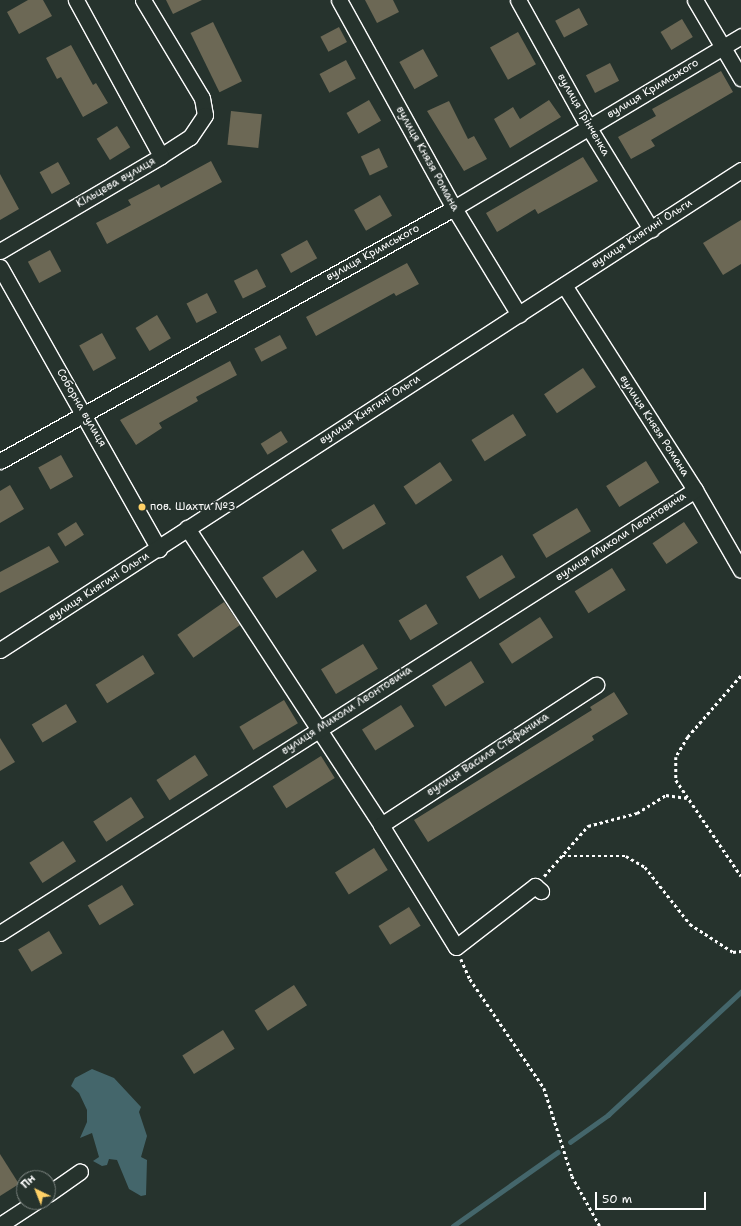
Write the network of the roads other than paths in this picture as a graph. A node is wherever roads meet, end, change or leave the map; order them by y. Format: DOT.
graph roads {
  1 [pos="76,0"];
  2 [pos="143,0"];
  3 [pos="339,0"];
  4 [pos="518,0"];
  5 [pos="695,0"];
  6 [pos="741,36"];
  7 [pos="721,48"];
  8 [pos="741,78"];
  9 [pos="589,128"];
  10 [pos="161,156"];
  11 [pos="741,170"];
  12 [pos="454,208"];
  13 [pos="651,229"];
  14 [pos="0,251"];
  15 [pos="0,267"];
  16 [pos="564,285"];
  17 [pos="518,315"];
  18 [pos="84,413"];
  19 [pos="0,461"];
  20 [pos="695,490"];
  21 [pos="187,528"];
  22 [pos="160,549"];
  23 [pos="741,570"];
  24 [pos="0,650"];
  25 [pos="596,685"];
  26 [pos="318,730"];
  27 [pos="381,825"];
  28 [pos="538,888"];
  29 [pos="0,933"];
  30 [pos="80,1172"];
  31 [pos="56,1188"];
  32 [pos="23,1210"];
  33 [pos="0,1225"];
  1 -- 10 [label="street, Кільцева вулиця"];
  2 -- 10 [label="street"];
  3 -- 12 [label="street, вулиця Князя Романа"];
  4 -- 9 [label="street, вулиця Грінченка"];
  5 -- 7 [label="street"];
  6 -- 7 [label="street, вулиця Кримського"];
  7 -- 8 [label="street"];
  7 -- 9 [label="street, вулиця Кримського"];
  9 -- 12 [label="street, вулиця Кримського"];
  9 -- 13 [label="street, вулиця Грінченка"];
  10 -- 14 [label="street, Кільцева вулиця"];
  11 -- 13 [label="street, вулиця Княгині Ольги"];
  12 -- 17 [label="street, вулиця Князя Романа"];
  12 -- 18 [label="street, вулиця Кримського"];
  13 -- 16 [label="street, вулиця Княгині Ольги"];
  15 -- 18 [label="street, Соборна вулиця"];
  16 -- 17 [label="street, вулиця Княгині Ольги"];
  16 -- 20 [label="street, вулиця Князя Романа"];
  17 -- 21 [label="street, вулиця Княгині Ольги"];
  18 -- 19 [label="street, вулиця Кримського"];
  18 -- 22 [label="street, Соборна вулиця"];
  20 -- 23 [label="street, вулиця Князя Романа"];
  20 -- 26 [label="street, вулиця Миколи Леонтовича"];
  21 -- 22 [label="street, вулиця Княгині Ольги"];
  21 -- 26 [label="street"];
  22 -- 24 [label="street, вулиця Княгині Ольги"];
  25 -- 27 [label="street, вулиця Василя Стефаника"];
  26 -- 27 [label="street"];
  26 -- 29 [label="street, вулиця Миколи Леонтовича"];
  27 -- 28 [label="street"];
  30 -- 31 [label="street"];
  32 -- 33 [label="street"];
}
